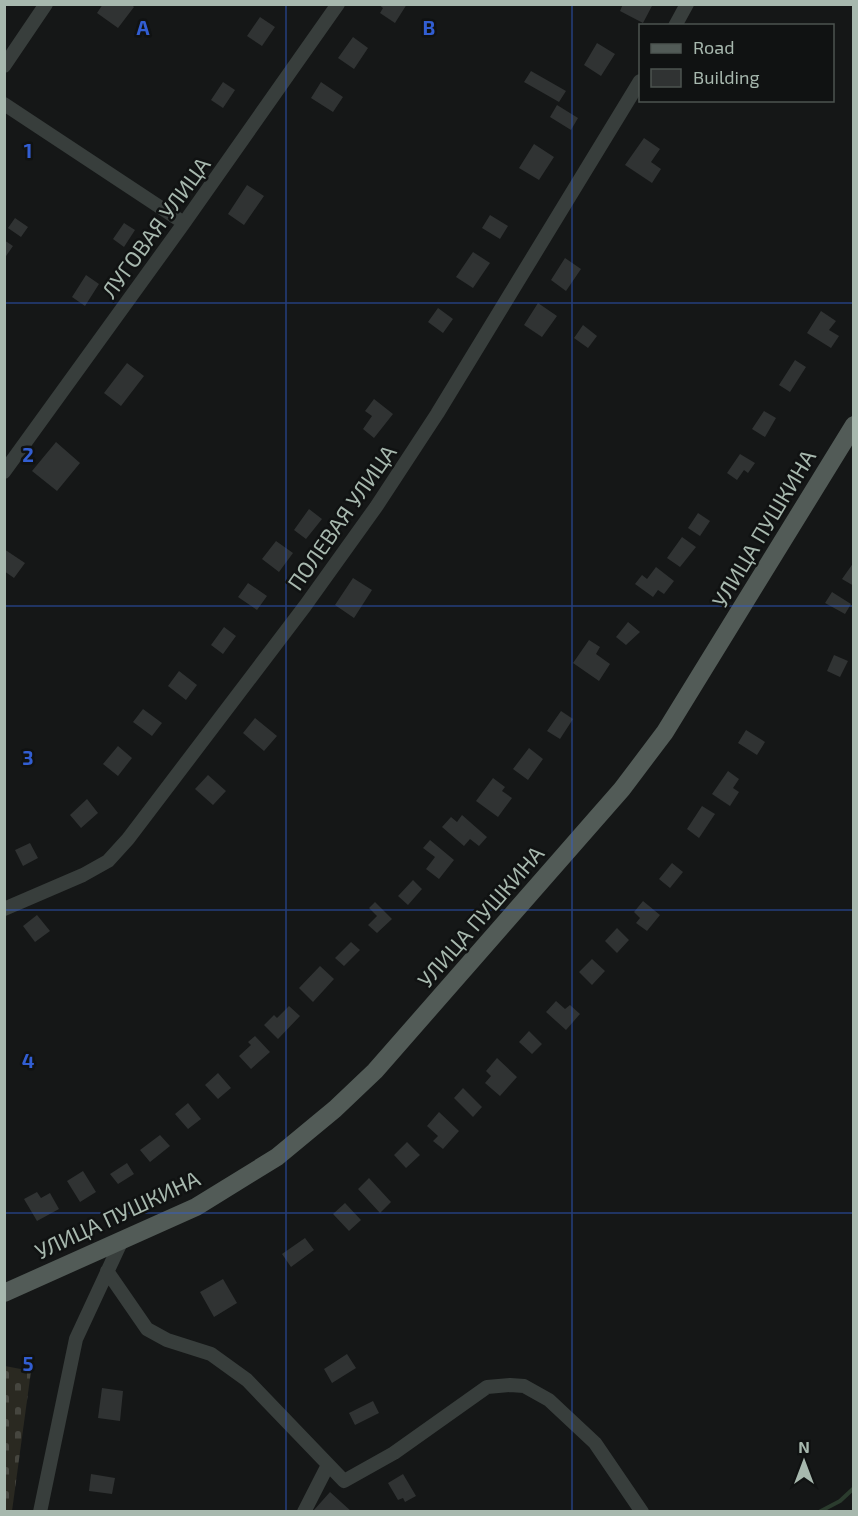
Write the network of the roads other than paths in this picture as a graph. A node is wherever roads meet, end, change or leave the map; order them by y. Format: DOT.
graph roads {
  1 [pos="46,4"];
  2 [pos="338,4"];
  3 [pos="687,4"];
  4 [pos="676,24"];
  5 [pos="4,66"];
  6 [pos="639,83"];
  7 [pos="4,104"];
  8 [pos="184,223"];
  9 [pos="854,425"];
  10 [pos="4,471"];
  11 [pos="4,909"];
  12 [pos="122,1240"];
  13 [pos="107,1271"];
  14 [pos="4,1293"];
  15 [pos="328,1465"];
  16 [pos="40,1512"];
  17 [pos="304,1512"];
  18 [pos="642,1512"];
  1 -- 5 [label="street"];
  2 -- 8 [label="street, ЛУГОВАЯ УЛИЦА"];
  3 -- 4 [label="street"];
  6 -- 11 [label="street, ПОЛЕВАЯ УЛИЦА"];
  7 -- 8 [label="street"];
  8 -- 10 [label="street, ЛУГОВАЯ УЛИЦА"];
  9 -- 12 [label="main road, УЛИЦА ПУШКИНА"];
  12 -- 13 [label="street"];
  12 -- 14 [label="main road, УЛИЦА ПУШКИНА"];
  13 -- 15 [label="street"];
  13 -- 16 [label="street"];
  15 -- 17 [label="street"];
  15 -- 18 [label="street"];
}
